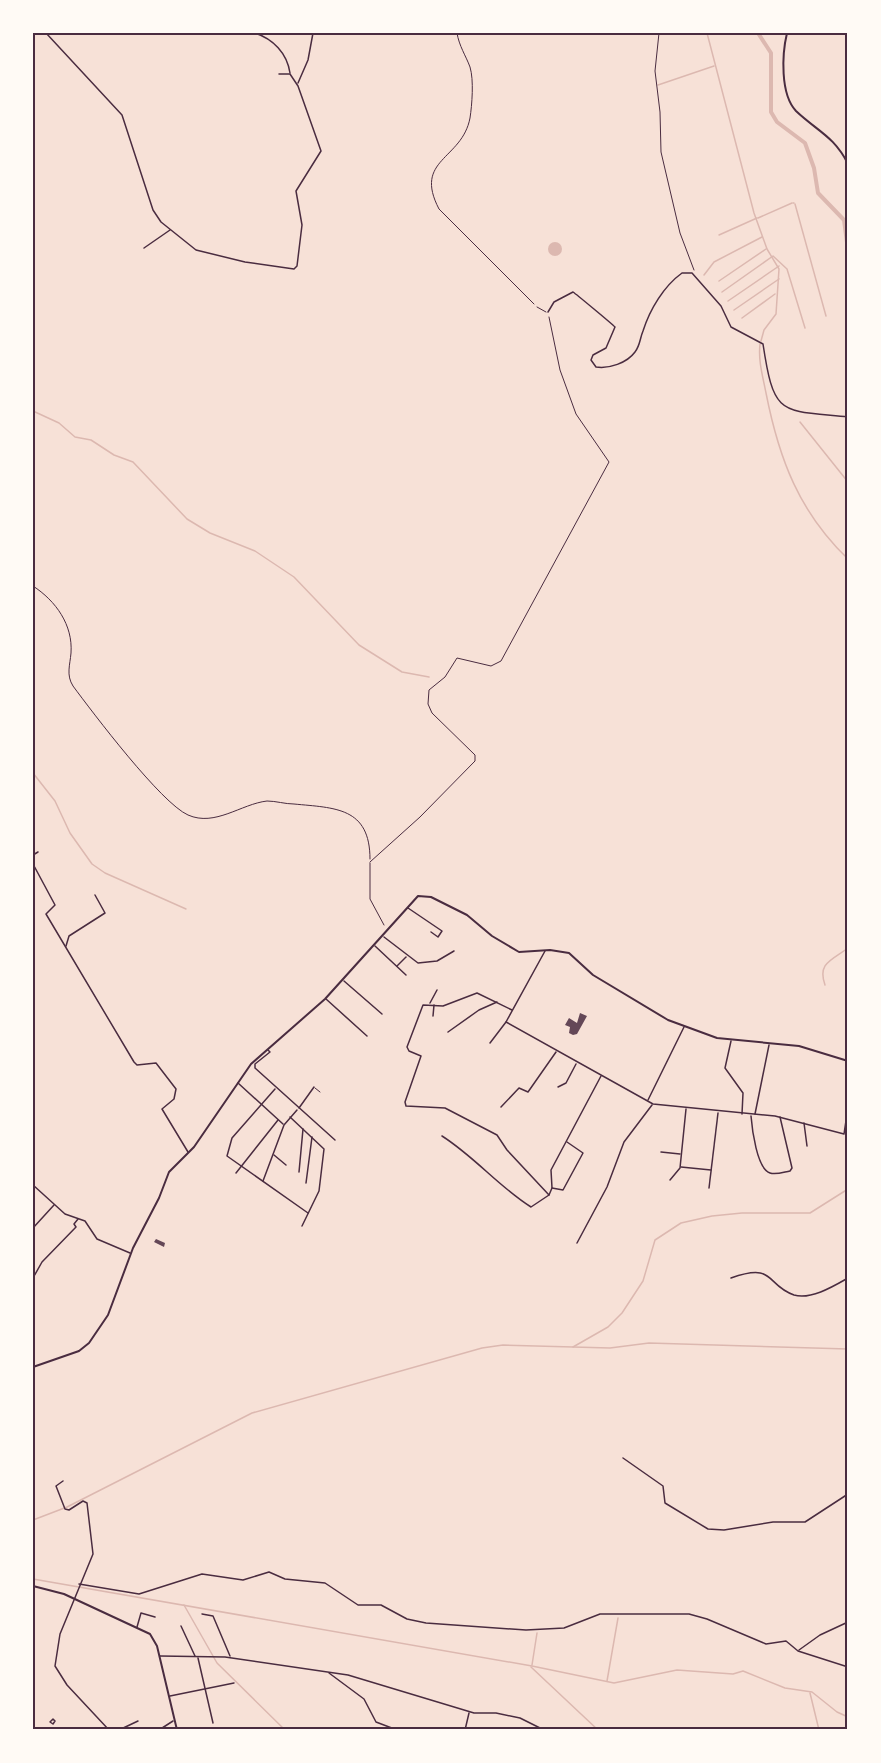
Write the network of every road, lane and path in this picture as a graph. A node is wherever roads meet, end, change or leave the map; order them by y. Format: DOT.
graph roads {
  1 [pos="46,33"];
  2 [pos="255,33"];
  3 [pos="313,33"];
  4 [pos="457,33"];
  5 [pos="659,33"];
  6 [pos="787,33"];
  7 [pos="279,74"];
  8 [pos="290,74"];
  9 [pos="297,86"];
  10 [pos="848,164"];
  11 [pos="171,230"];
  12 [pos="144,248"];
  13 [pos="695,275"];
  14 [pos="537,307"];
  15 [pos="548,312"];
  16 [pos="848,417"];
  17 [pos="33,586"];
  18 [pos="38,852"];
  19 [pos="33,855"];
  20 [pos="370,862"];
  21 [pos="33,864"];
  22 [pos="95,895"];
  23 [pos="407,907"];
  24 [pos="388,931"];
  25 [pos="431,932"];
  26 [pos="384,937"];
  27 [pos="375,946"];
  28 [pos="66,948"];
  29 [pos="546,950"];
  30 [pos="454,951"];
  31 [pos="406,956"];
  32 [pos="397,967"];
  33 [pos="406,975"];
  34 [pos="343,980"];
  35 [pos="437,990"];
  36 [pos="325,999"];
  37 [pos="498,1002"];
  38 [pos="430,1004"];
  39 [pos="434,1004"];
  40 [pos="512,1010"];
  41 [pos="382,1014"];
  42 [pos="433,1016"];
  43 [pos="506,1022"];
  44 [pos="685,1026"];
  45 [pos="448,1032"];
  46 [pos="367,1036"];
  47 [pos="731,1040"];
  48 [pos="490,1043"];
  49 [pos="770,1044"];
  50 [pos="268,1049"];
  51 [pos="557,1052"];
  52 [pos="848,1061"];
  53 [pos="577,1063"];
  54 [pos="601,1076"];
  55 [pos="238,1083"];
  56 [pos="314,1087"];
  57 [pos="558,1087"];
  58 [pos="275,1089"];
  59 [pos="320,1092"];
  60 [pos="647,1101"];
  61 [pos="261,1104"];
  62 [pos="653,1104"];
  63 [pos="501,1107"];
  64 [pos="848,1107"];
  65 [pos="686,1108"];
  66 [pos="298,1109"];
  67 [pos="718,1112"];
  68 [pos="742,1115"];
  69 [pos="751,1115"];
  70 [pos="755,1115"];
  71 [pos="290,1117"];
  72 [pos="780,1117"];
  73 [pos="278,1120"];
  74 [pos="804,1123"];
  75 [pos="284,1125"];
  76 [pos="303,1128"];
  77 [pos="312,1136"];
  78 [pos="442,1136"];
  79 [pos="335,1140"];
  80 [pos="566,1141"];
  81 [pos="807,1146"];
  82 [pos="661,1152"];
  83 [pos="189,1153"];
  84 [pos="681,1154"];
  85 [pos="273,1155"];
  86 [pos="286,1165"];
  87 [pos="242,1166"];
  88 [pos="680,1166"];
  89 [pos="711,1170"];
  90 [pos="298,1172"];
  91 [pos="236,1173"];
  92 [pos="670,1180"];
  93 [pos="263,1181"];
  94 [pos="306,1183"];
  95 [pos="33,1185"];
  96 [pos="552,1188"];
  97 [pos="709,1188"];
  98 [pos="549,1195"];
  99 [pos="55,1205"];
  100 [pos="308,1213"];
  101 [pos="78,1218"];
  102 [pos="302,1226"];
  103 [pos="33,1228"];
  104 [pos="578,1243"];
  105 [pos="131,1253"];
  106 [pos="33,1278"];
  107 [pos="731,1278"];
  108 [pos="848,1278"];
  109 [pos="33,1367"];
  110 [pos="622,1458"];
  111 [pos="63,1481"];
  112 [pos="848,1494"];
  113 [pos="33,1586"];
  114 [pos="79,1586"];
  115 [pos="74,1599"];
  116 [pos="202,1614"];
  117 [pos="155,1617"];
  118 [pos="848,1622"];
  119 [pos="181,1626"];
  120 [pos="137,1628"];
  121 [pos="798,1651"];
  122 [pos="160,1656"];
  123 [pos="197,1657"];
  124 [pos="230,1657"];
  125 [pos="848,1667"];
  126 [pos="325,1671"];
  127 [pos="234,1683"];
  128 [pos="204,1689"];
  129 [pos="170,1696"];
  130 [pos="469,1712"];
  131 [pos="138,1721"];
  132 [pos="175,1721"];
  133 [pos="213,1723"];
  134 [pos="52,1724"];
  135 [pos="51,1729"];
  136 [pos="109,1730"];
  137 [pos="119,1730"];
  138 [pos="159,1730"];
  139 [pos="177,1730"];
  140 [pos="397,1730"];
  141 [pos="465,1730"];
  142 [pos="544,1730"];
  1 -- 11 [label="street"];
  2 -- 8 [label="street"];
  3 -- 9 [label="street"];
  4 -- 14 [label="path"];
  5 -- 13 [label="path"];
  6 -- 10 [label="street"];
  7 -- 8 [label="street"];
  8 -- 9 [label="street"];
  9 -- 11 [label="street"];
  11 -- 12 [label="street"];
  13 -- 15 [label="street"];
  13 -- 16 [label="street"];
  14 -- 15 [label="lane"];
  15 -- 20 [label="path"];
  17 -- 20 [label="path"];
  18 -- 19 [label="street"];
  20 -- 24 [label="path"];
  21 -- 28 [label="street"];
  22 -- 28 [label="street"];
  23 -- 24 [label="street"];
  23 -- 25 [label="street"];
  23 -- 29 [label="street"];
  24 -- 26 [label="street"];
  26 -- 27 [label="street"];
  26 -- 31 [label="street"];
  27 -- 32 [label="street"];
  27 -- 34 [label="street"];
  28 -- 83 [label="street"];
  29 -- 40 [label="street"];
  29 -- 44 [label="street"];
  30 -- 31 [label="street"];
  31 -- 32 [label="street"];
  32 -- 33 [label="street"];
  34 -- 36 [label="street"];
  34 -- 41 [label="street"];
  35 -- 38 [label="street"];
  36 -- 46 [label="street"];
  36 -- 50 [label="street"];
  37 -- 39 [label="street"];
  37 -- 40 [label="street"];
  37 -- 45 [label="street"];
  38 -- 39 [label="street"];
  38 -- 98 [label="street"];
  39 -- 42 [label="street"];
  40 -- 43 [label="street"];
  43 -- 48 [label="street"];
  43 -- 51 [label="street"];
  44 -- 47 [label="street"];
  44 -- 60 [label="street"];
  47 -- 49 [label="street"];
  47 -- 68 [label="street"];
  49 -- 52 [label="street"];
  49 -- 70 [label="street"];
  50 -- 55 [label="street"];
  50 -- 66 [label="street"];
  51 -- 53 [label="street"];
  51 -- 63 [label="street"];
  53 -- 54 [label="street"];
  53 -- 57 [label="street"];
  54 -- 60 [label="street"];
  54 -- 80 [label="street"];
  55 -- 61 [label="street"];
  55 -- 83 [label="street"];
  56 -- 59 [label="lane"];
  56 -- 66 [label="street"];
  58 -- 61 [label="street"];
  60 -- 62 [label="street"];
  61 -- 73 [label="street"];
  61 -- 87 [label="street"];
  62 -- 65 [label="street"];
  62 -- 104 [label="street"];
  64 -- 74 [label="street"];
  65 -- 67 [label="street"];
  65 -- 84 [label="street"];
  66 -- 71 [label="street"];
  66 -- 79 [label="street"];
  67 -- 68 [label="street"];
  67 -- 89 [label="street"];
  68 -- 69 [label="street"];
  69 -- 70 [label="street"];
  69 -- 72 [label="street"];
  70 -- 72 [label="street"];
  71 -- 75 [label="street"];
  71 -- 76 [label="street"];
  72 -- 74 [label="street"];
  73 -- 75 [label="street"];
  73 -- 87 [label="street"];
  74 -- 81 [label="street"];
  75 -- 85 [label="street"];
  76 -- 77 [label="street"];
  76 -- 90 [label="street"];
  77 -- 94 [label="street"];
  77 -- 100 [label="street"];
  78 -- 98 [label="street"];
  80 -- 96 [label="street"];
  80 -- 96 [label="street"];
  82 -- 84 [label="street"];
  83 -- 105 [label="street"];
  84 -- 88 [label="street"];
  85 -- 86 [label="street"];
  85 -- 93 [label="street"];
  87 -- 91 [label="street"];
  87 -- 93 [label="street"];
  88 -- 89 [label="street"];
  88 -- 92 [label="street"];
  89 -- 97 [label="street"];
  93 -- 100 [label="street"];
  95 -- 99 [label="street"];
  96 -- 98 [label="street"];
  99 -- 101 [label="street"];
  99 -- 103 [label="street"];
  100 -- 102 [label="street"];
  101 -- 105 [label="street"];
  101 -- 106 [label="street"];
  105 -- 109 [label="street"];
  107 -- 108 [label="street"];
  110 -- 112 [label="street"];
  111 -- 114 [label="street"];
  113 -- 115 [label="street"];
  114 -- 115 [label="street"];
  114 -- 121 [label="street"];
  115 -- 120 [label="street"];
  115 -- 136 [label="street"];
  116 -- 124 [label="street"];
  117 -- 120 [label="street"];
  118 -- 121 [label="street"];
  119 -- 123 [label="street"];
  120 -- 122 [label="street"];
  121 -- 125 [label="street"];
  122 -- 123 [label="street"];
  122 -- 129 [label="street"];
  123 -- 124 [label="street"];
  123 -- 128 [label="street"];
  124 -- 126 [label="street"];
  126 -- 130 [label="street"];
  126 -- 140 [label="street"];
  127 -- 128 [label="street"];
  128 -- 129 [label="street"];
  128 -- 133 [label="street"];
  129 -- 132 [label="street"];
  130 -- 141 [label="street"];
  130 -- 142 [label="street"];
  131 -- 137 [label="street"];
  132 -- 138 [label="street"];
  132 -- 139 [label="street"];
  134 -- 135 [label="street"];
}
